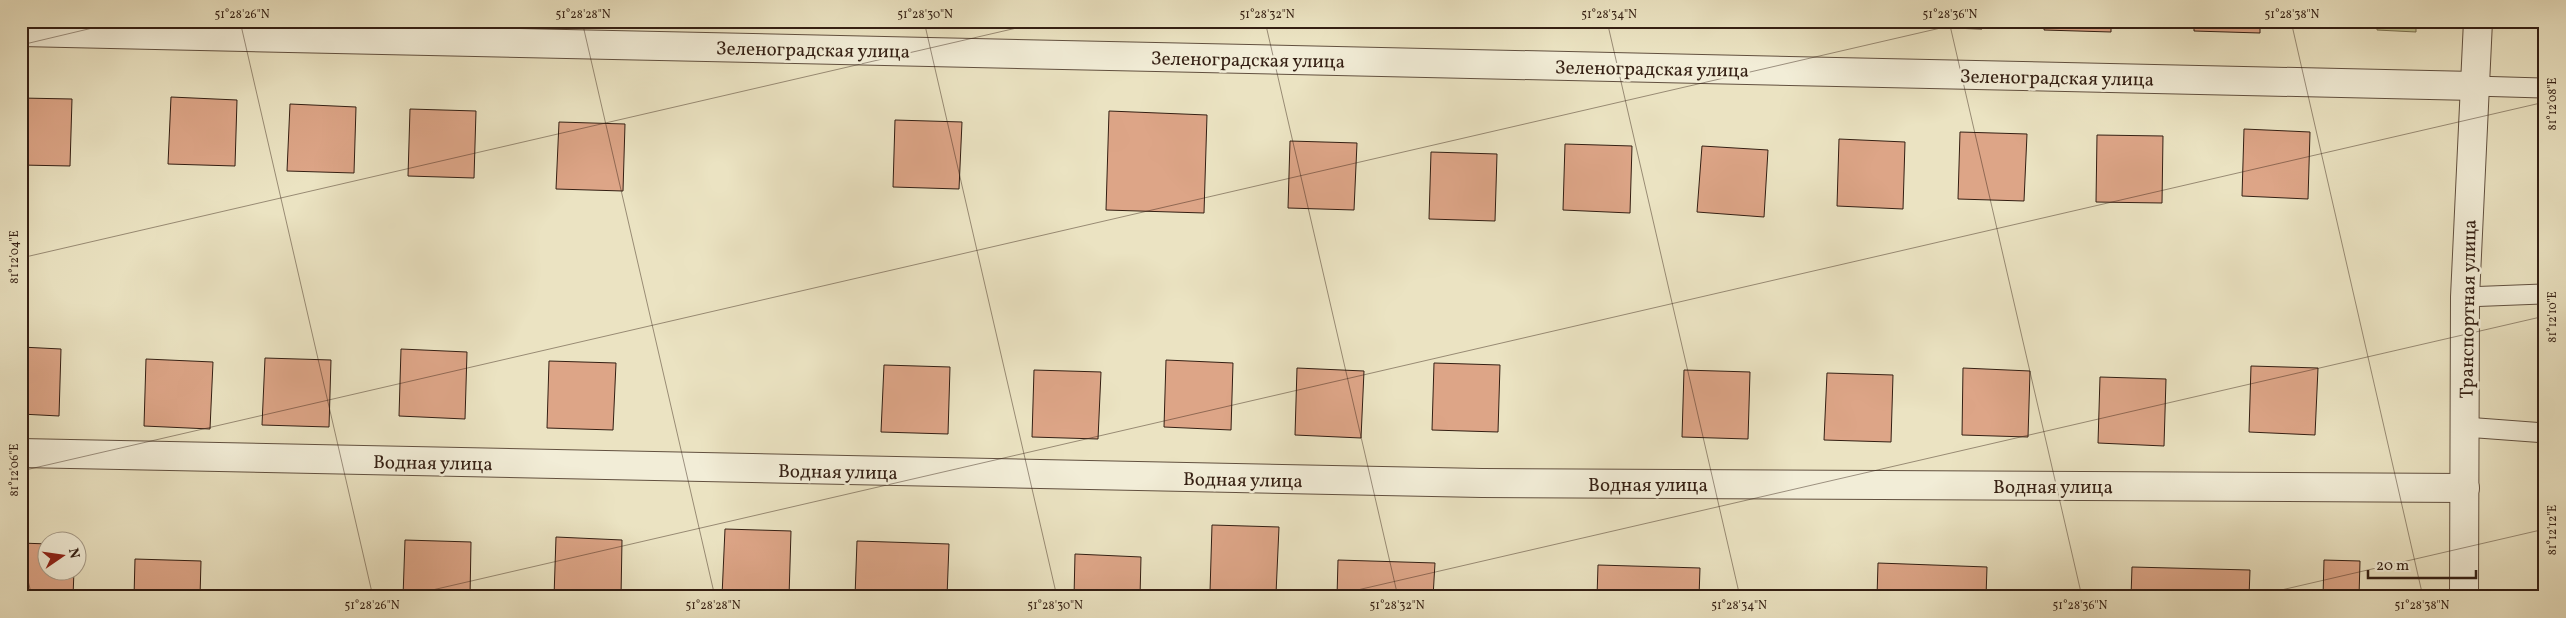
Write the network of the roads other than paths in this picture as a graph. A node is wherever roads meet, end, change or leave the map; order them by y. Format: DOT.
graph roads {
  1 [pos="2478,21"];
  2 [pos="21,32"];
  3 [pos="2474,86"];
  4 [pos="2545,88"];
  5 [pos="2545,294"];
  6 [pos="2466,297"];
  7 [pos="2464,427"];
  8 [pos="2545,433"];
  9 [pos="21,453"];
  10 [pos="2465,488"];
  11 [pos="2464,597"];
  1 -- 3 [label="street, Транспортная улица"];
  2 -- 3 [label="street, Зеленоградская улица"];
  3 -- 4 [label="lane"];
  3 -- 6 [label="street, Транспортная улица"];
  5 -- 6 [label="lane"];
  6 -- 7 [label="street, Транспортная улица"];
  7 -- 8 [label="lane"];
  7 -- 10 [label="street, Транспортная улица"];
  9 -- 10 [label="street, Водная улица"];
  10 -- 11 [label="street, Транспортная улица"];
}
